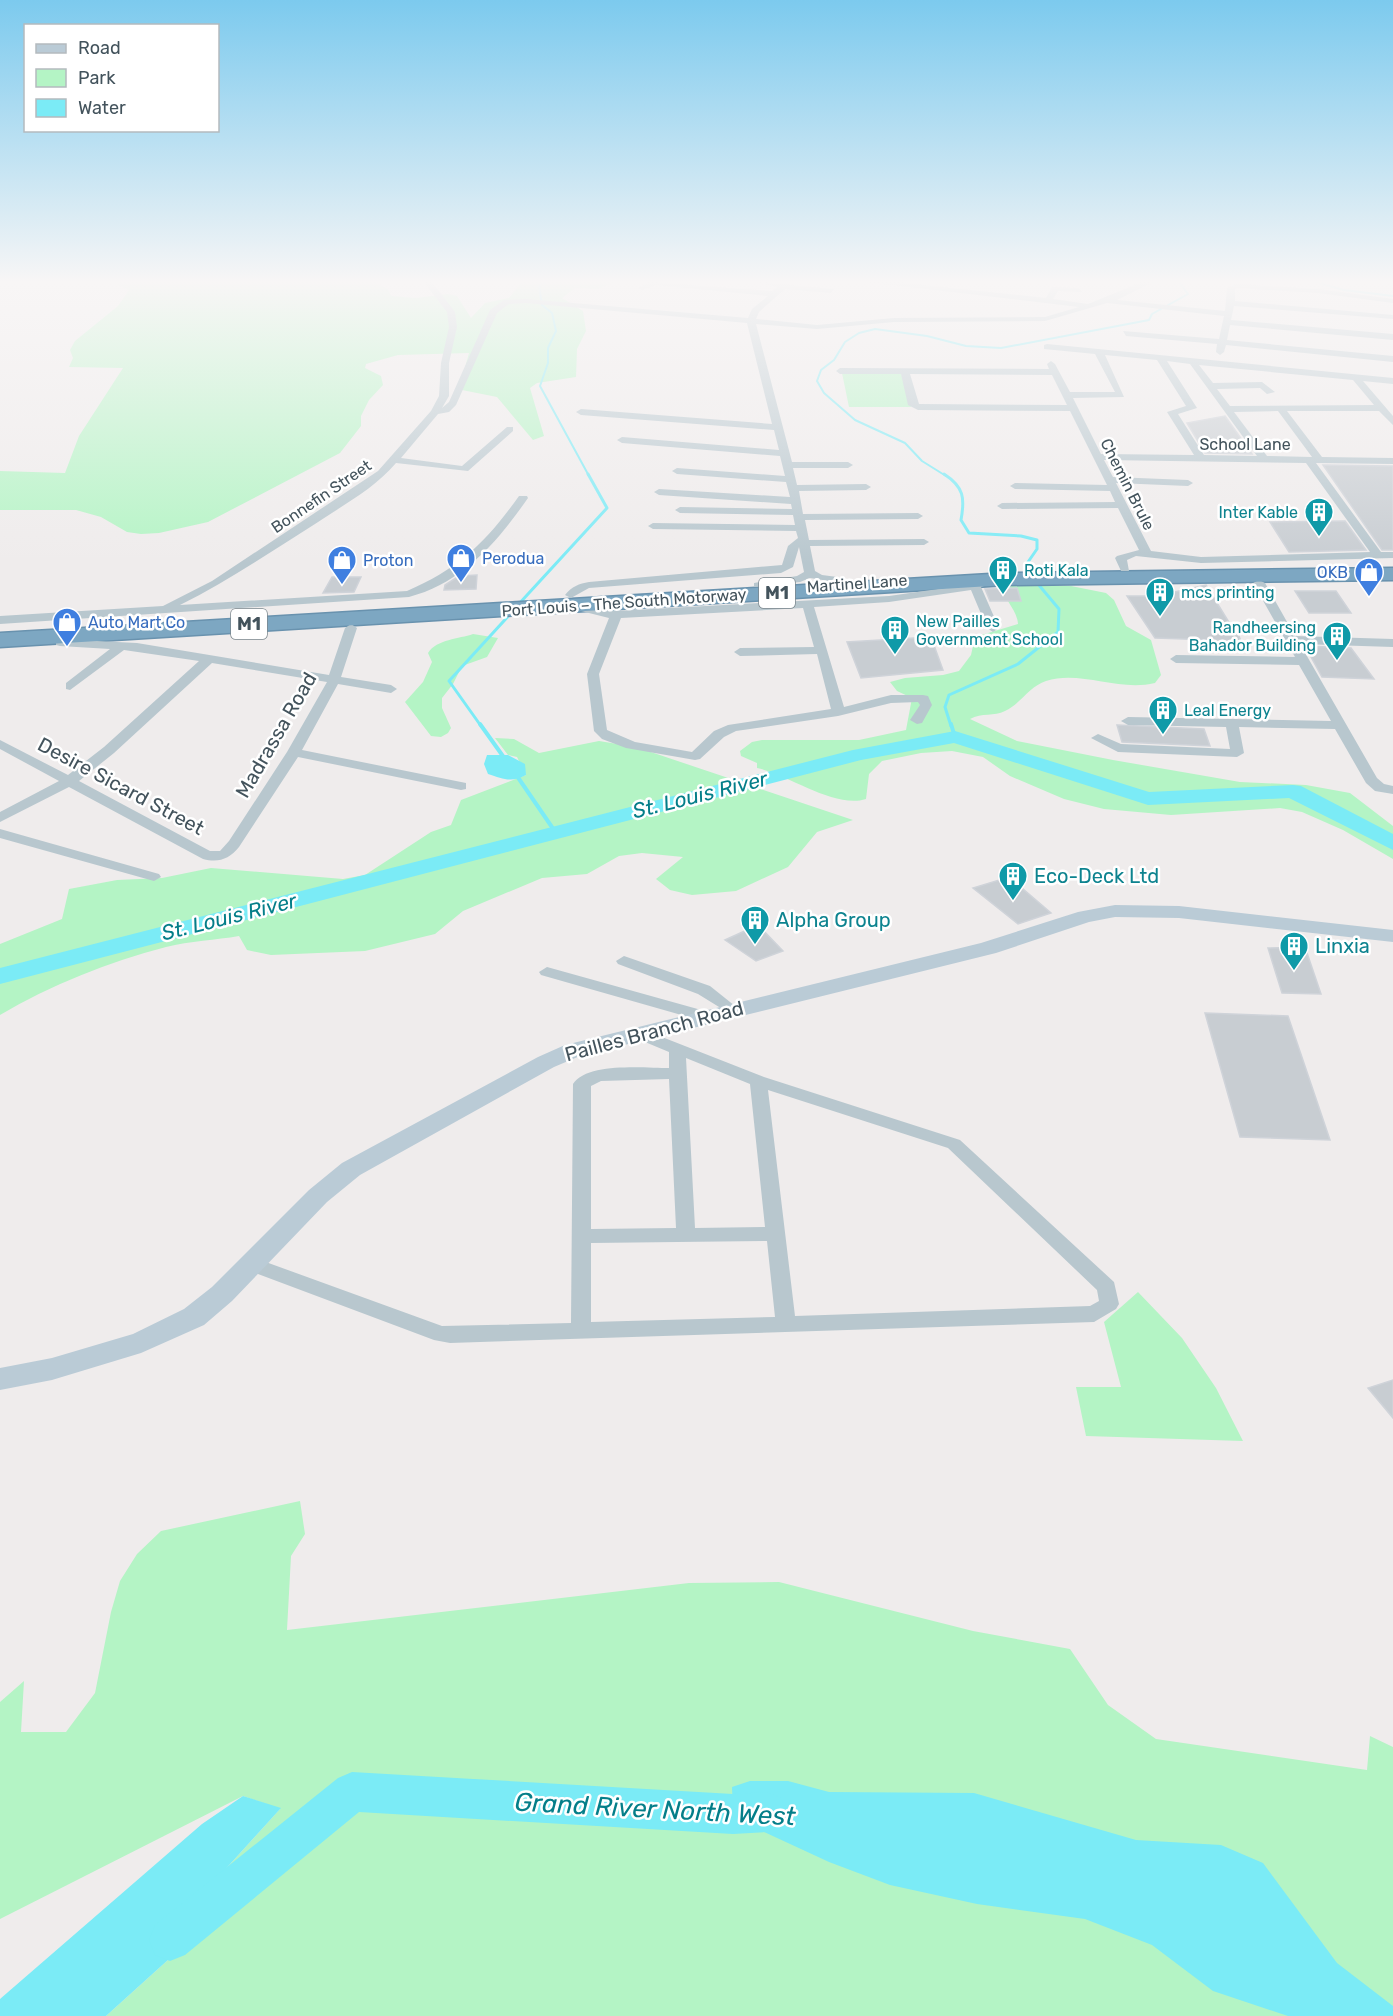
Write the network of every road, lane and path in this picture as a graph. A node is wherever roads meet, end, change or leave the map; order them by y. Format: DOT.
graph roads {
  1 [pos="445,376"];
  2 [pos="465,376"];
  3 [pos="764,376"];
  4 [pos="906,376"];
  5 [pos="1057,376"];
  6 [pos="1111,376"];
  7 [pos="1172,376"];
  8 [pos="1202,376"];
  9 [pos="1345,376"];
  10 [pos="1355,377"];
  11 [pos="1393,381"];
  12 [pos="1209,386"];
  13 [pos="1270,392"];
  14 [pos="1067,395"];
  15 [pos="1073,408"];
  16 [pos="1226,408"];
  17 [pos="1280,408"];
  18 [pos="1382,408"];
  19 [pos="435,412"];
  20 [pos="581,412"];
  21 [pos="1393,422"];
  22 [pos="776,427"];
  23 [pos="510,429"];
  24 [pos="622,440"];
  25 [pos="784,453"];
  26 [pos="1098,456"];
  27 [pos="1201,459"];
  28 [pos="395,460"];
  29 [pos="1264,460"];
  30 [pos="1315,460"];
  31 [pos="1393,461"];
  32 [pos="787,465"];
  33 [pos="848,465"];
  34 [pos="677,471"];
  35 [pos="1188,483"];
  36 [pos="792,484"];
  37 [pos="1112,484"];
  38 [pos="1016,486"];
  39 [pos="866,487"];
  40 [pos="659,492"];
  41 [pos="523,498"];
  42 [pos="1122,505"];
  43 [pos="1002,506"];
  44 [pos="680,510"];
  45 [pos="915,511"];
  46 [pos="800,521"];
  47 [pos="653,526"];
  48 [pos="924,542"];
  49 [pos="1146,554"];
  50 [pos="1393,555"];
  51 [pos="1386,561"];
  52 [pos="1125,569"];
  53 [pos="810,573"];
  54 [pos="1060,574"];
  55 [pos="1393,574"];
  56 [pos="994,579"];
  57 [pos="841,580"];
  58 [pos="1259,582"];
  59 [pos="758,585"];
  60 [pos="561,601"];
  61 [pos="807,603"];
  62 [pos="616,615"];
  63 [pos="0,620"];
  64 [pos="148,627"];
  65 [pos="351,628"];
  66 [pos="993,628"];
  67 [pos="0,630"];
  68 [pos="0,640"];
  69 [pos="1292,640"];
  70 [pos="1393,643"];
  71 [pos="121,646"];
  72 [pos="0,647"];
  73 [pos="822,650"];
  74 [pos="740,652"];
  75 [pos="210,658"];
  76 [pos="1176,659"];
  77 [pos="1303,661"];
  78 [pos="334,680"];
  79 [pos="70,686"];
  80 [pos="391,689"];
  81 [pos="838,712"];
  82 [pos="917,720"];
  83 [pos="1128,721"];
  84 [pos="1232,723"];
  85 [pos="1340,725"];
  86 [pos="1098,738"];
  87 [pos="0,744"];
  88 [pos="294,752"];
  89 [pos="71,780"];
  90 [pos="461,786"];
  91 [pos="1393,790"];
  92 [pos="0,818"];
  93 [pos="0,834"];
  94 [pos="224,855"];
  95 [pos="154,877"];
  96 [pos="1393,936"];
  97 [pos="624,961"];
  98 [pos="548,972"];
  99 [pos="732,1010"];
  100 [pos="706,1017"];
  101 [pos="639,1033"];
  102 [pos="678,1048"];
  103 [pos="677,1072"];
  104 [pos="758,1081"];
  105 [pos="776,1234"];
  106 [pos="686,1235"];
  107 [pos="581,1236"];
  108 [pos="252,1264"];
  109 [pos="786,1324"];
  110 [pos="581,1331"];
  111 [pos="0,1379"];
  1 -- 19 [label="street, Bonnefin Street"];
  2 -- 19 [label="street"];
  3 -- 22 [label="street"];
  4 -- 15 [label="street"];
  5 -- 14 [label="street, Chemin Brule"];
  6 -- 14 [label="street"];
  7 -- 27 [label="street"];
  8 -- 12 [label="street"];
  9 -- 10 [label="street"];
  10 -- 11 [label="street"];
  10 -- 18 [label="street"];
  12 -- 13 [label="street"];
  12 -- 16 [label="street"];
  14 -- 15 [label="street, Chemin Brule"];
  15 -- 26 [label="street, Chemin Brule"];
  16 -- 17 [label="street"];
  16 -- 29 [label="street"];
  17 -- 18 [label="street"];
  17 -- 30 [label="street"];
  18 -- 21 [label="street"];
  19 -- 28 [label="street, Bonnefin Street"];
  20 -- 22 [label="street"];
  22 -- 25 [label="street"];
  23 -- 28 [label="street"];
  24 -- 25 [label="street"];
  25 -- 32 [label="street"];
  26 -- 27 [label="street, School Lane"];
  26 -- 37 [label="street, Chemin Brule"];
  27 -- 29 [label="street, School Lane"];
  28 -- 64 [label="street, Bonnefin Street"];
  29 -- 30 [label="street, School Lane"];
  30 -- 31 [label="street, School Lane"];
  30 -- 51 [label="street"];
  32 -- 33 [label="street"];
  32 -- 36 [label="street"];
  34 -- 36 [label="street"];
  35 -- 37 [label="street"];
  36 -- 39 [label="street"];
  36 -- 46 [label="street"];
  37 -- 38 [label="street"];
  37 -- 42 [label="street, Chemin Brule"];
  40 -- 46 [label="street"];
  41 -- 64 [label="street"];
  42 -- 43 [label="street"];
  42 -- 49 [label="street, Chemin Brule"];
  44 -- 46 [label="street"];
  45 -- 46 [label="street"];
  46 -- 47 [label="street"];
  46 -- 48 [label="street"];
  46 -- 53 [label="street"];
  46 -- 60 [label="street"];
  49 -- 51 [label="street"];
  49 -- 52 [label="street"];
  50 -- 51 [label="street"];
  51 -- 52 [label="highway, Port Louis – The South Motorway / M1"];
  52 -- 54 [label="highway, Port Louis – The South Motorway / M1"];
  53 -- 57 [label="street"];
  53 -- 59 [label="street"];
  54 -- 55 [label="highway, Port Louis – The South Motorway / M1"];
  54 -- 56 [label="highway, Port Louis – The South Motorway / M1"];
  56 -- 57 [label="highway, Port Louis – The South Motorway / M1"];
  56 -- 60 [label="highway, Port Louis – The South Motorway / M1"];
  56 -- 61 [label="street, Martinel Lane"];
  56 -- 66 [label="street"];
  57 -- 59 [label="highway, Port Louis – The South Motorway / M1"];
  58 -- 69 [label="street"];
  59 -- 60 [label="highway, Port Louis – The South Motorway / M1"];
  60 -- 62 [label="street, Martinel Lane"];
  60 -- 64 [label="highway, Port Louis – The South Motorway / M1"];
  61 -- 62 [label="street, Martinel Lane"];
  61 -- 73 [label="street"];
  62 -- 81 [label="street"];
  63 -- 64 [label="street"];
  64 -- 67 [label="highway, Port Louis – The South Motorway / M1"];
  64 -- 68 [label="highway, Port Louis – The South Motorway / M1"];
  64 -- 71 [label="street"];
  64 -- 75 [label="street"];
  65 -- 78 [label="street, Madrassa Road"];
  69 -- 70 [label="street"];
  69 -- 77 [label="street"];
  71 -- 72 [label="street"];
  71 -- 79 [label="street"];
  73 -- 74 [label="street"];
  73 -- 81 [label="street"];
  75 -- 78 [label="street"];
  75 -- 89 [label="street"];
  76 -- 77 [label="street"];
  77 -- 85 [label="street"];
  78 -- 80 [label="street"];
  78 -- 88 [label="street, Madrassa Road"];
  81 -- 82 [label="street"];
  83 -- 84 [label="street"];
  84 -- 85 [label="street"];
  84 -- 86 [label="street"];
  85 -- 91 [label="street"];
  87 -- 89 [label="street, Desire Sicard Street"];
  88 -- 90 [label="street"];
  88 -- 94 [label="street, Madrassa Road"];
  89 -- 92 [label="street"];
  89 -- 94 [label="street, Desire Sicard Street"];
  93 -- 95 [label="street"];
  96 -- 99 [label="main road, Pailles Branch Road"];
  97 -- 99 [label="street"];
  98 -- 100 [label="street"];
  99 -- 100 [label="main road, Pailles Branch Road"];
  100 -- 101 [label="main road, Pailles Branch Road"];
  101 -- 102 [label="street"];
  101 -- 108 [label="main road, Pailles Branch Road"];
  102 -- 103 [label="street"];
  102 -- 104 [label="street"];
  103 -- 106 [label="street"];
  103 -- 107 [label="street"];
  104 -- 105 [label="street"];
  104 -- 109 [label="street"];
  105 -- 106 [label="street"];
  105 -- 109 [label="street"];
  106 -- 107 [label="street"];
  107 -- 110 [label="street"];
  108 -- 110 [label="street"];
  108 -- 111 [label="main road, Pailles Branch Road"];
  109 -- 110 [label="street"];
}
